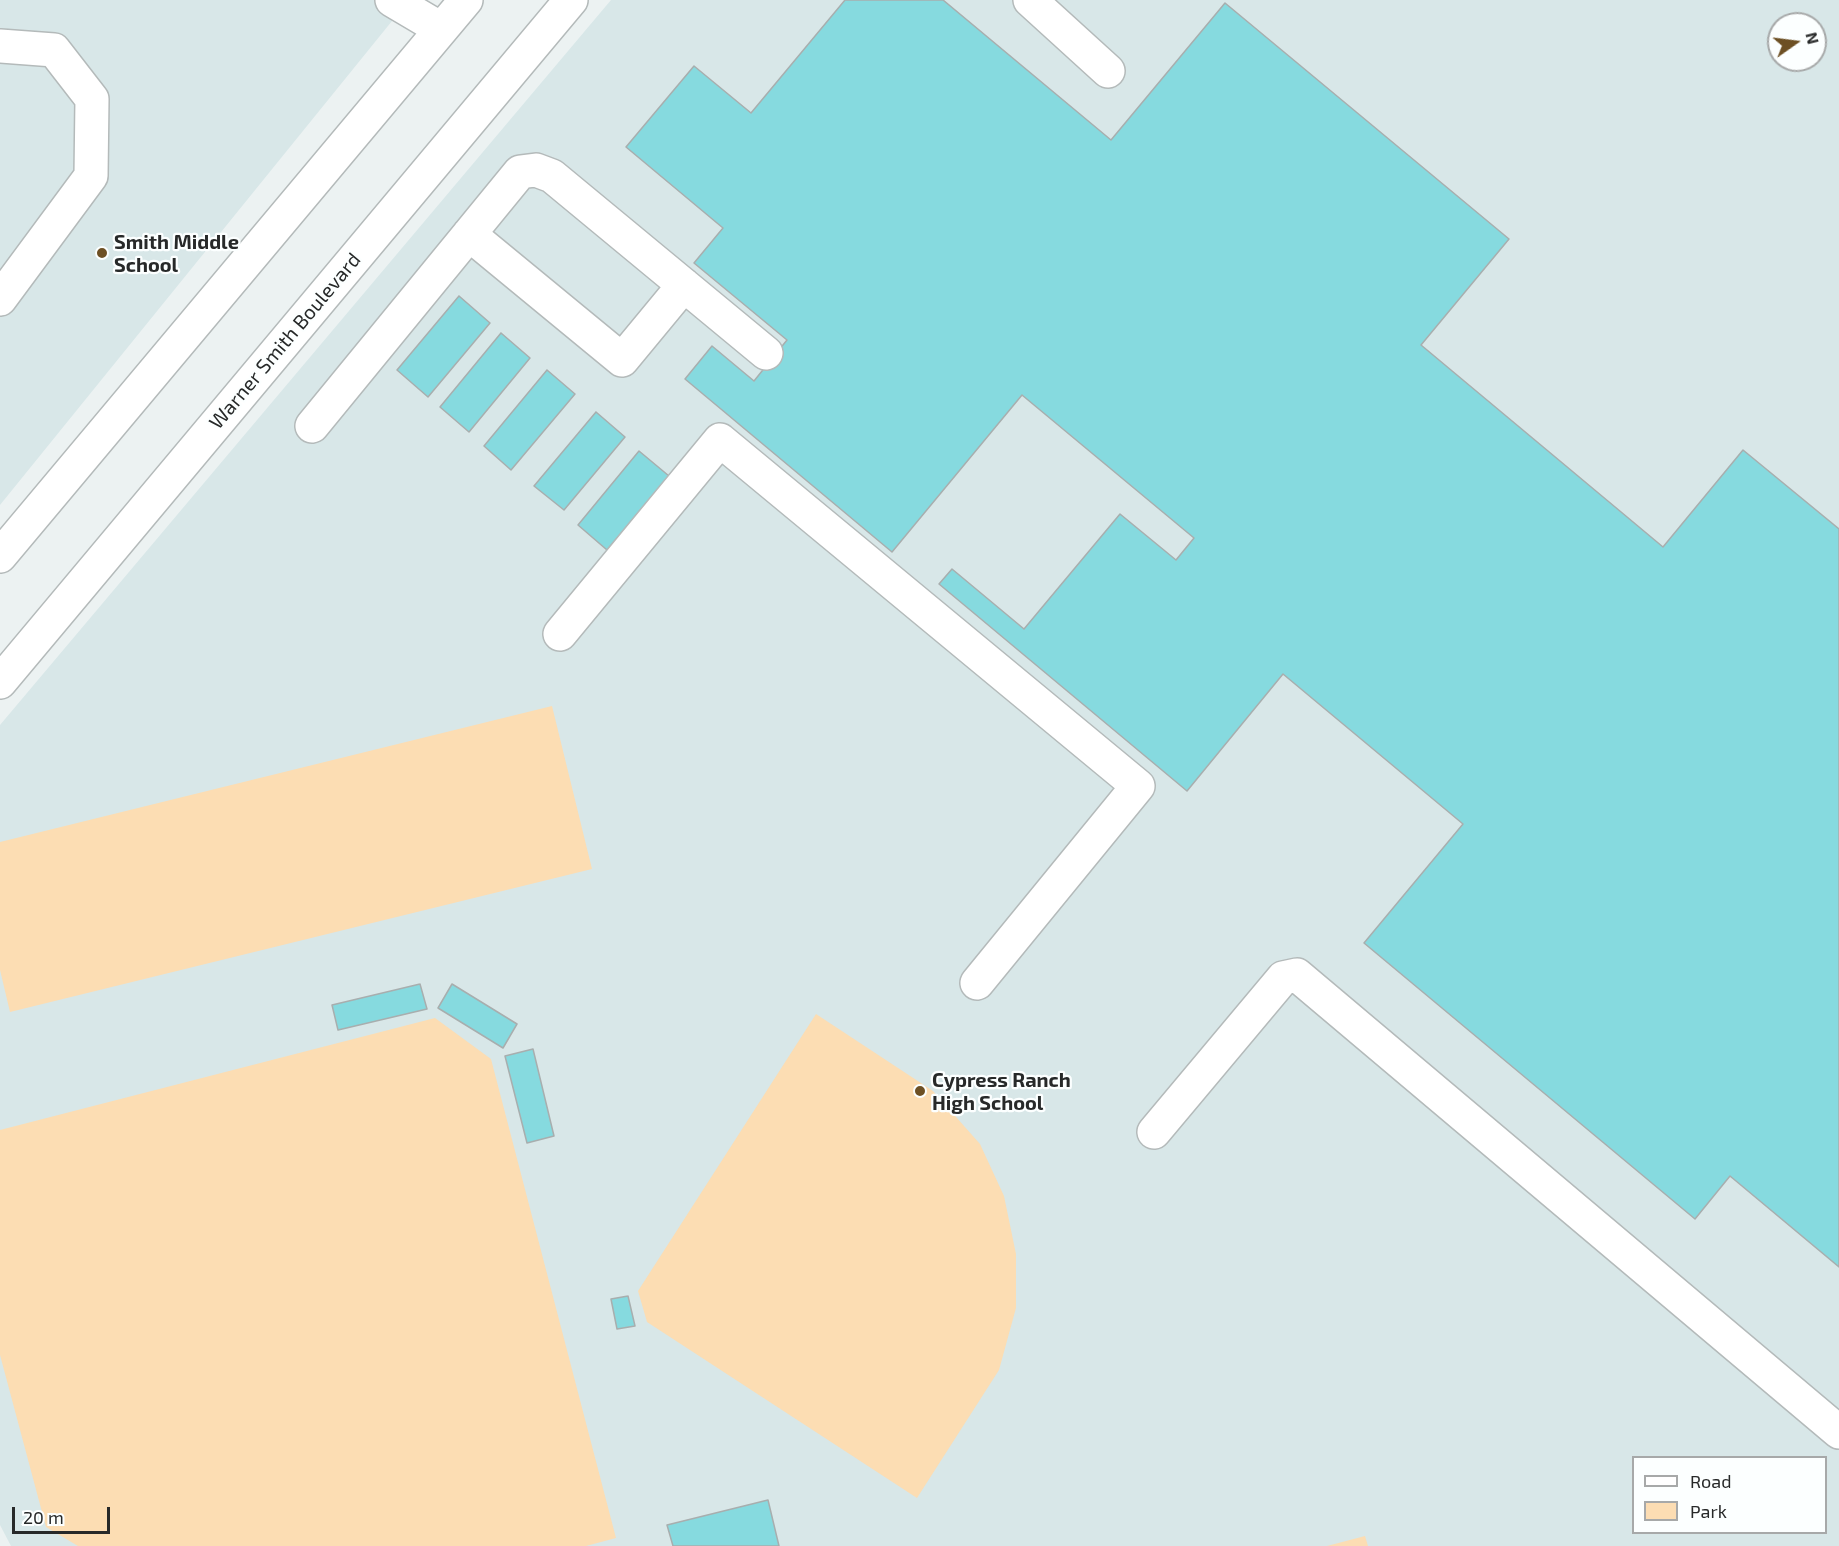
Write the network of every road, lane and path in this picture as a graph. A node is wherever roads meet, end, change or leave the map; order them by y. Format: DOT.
graph roads {
  1 [pos="392,0"];
  2 [pos="466,0"];
  3 [pos="571,0"];
  4 [pos="1030,0"];
  5 [pos="441,29"];
  6 [pos="0,46"];
  7 [pos="1108,71"];
  8 [pos="469,234"];
  9 [pos="684,285"];
  10 [pos="0,299"];
  11 [pos="766,353"];
  12 [pos="312,426"];
  13 [pos="0,556"];
  14 [pos="560,634"];
  15 [pos="0,682"];
  16 [pos="976,983"];
  17 [pos="1154,1132"];
  18 [pos="1839,1432"];
  1 -- 5 [label="street"];
  2 -- 5 [label="street"];
  3 -- 15 [label="street, Warner Smith Boulevard"];
  4 -- 7 [label="street"];
  5 -- 13 [label="street"];
  6 -- 10 [label="street"];
  8 -- 9 [label="street"];
  8 -- 9 [label="street"];
  8 -- 12 [label="street"];
  9 -- 11 [label="street"];
  14 -- 16 [label="street"];
  17 -- 18 [label="street"];
}
